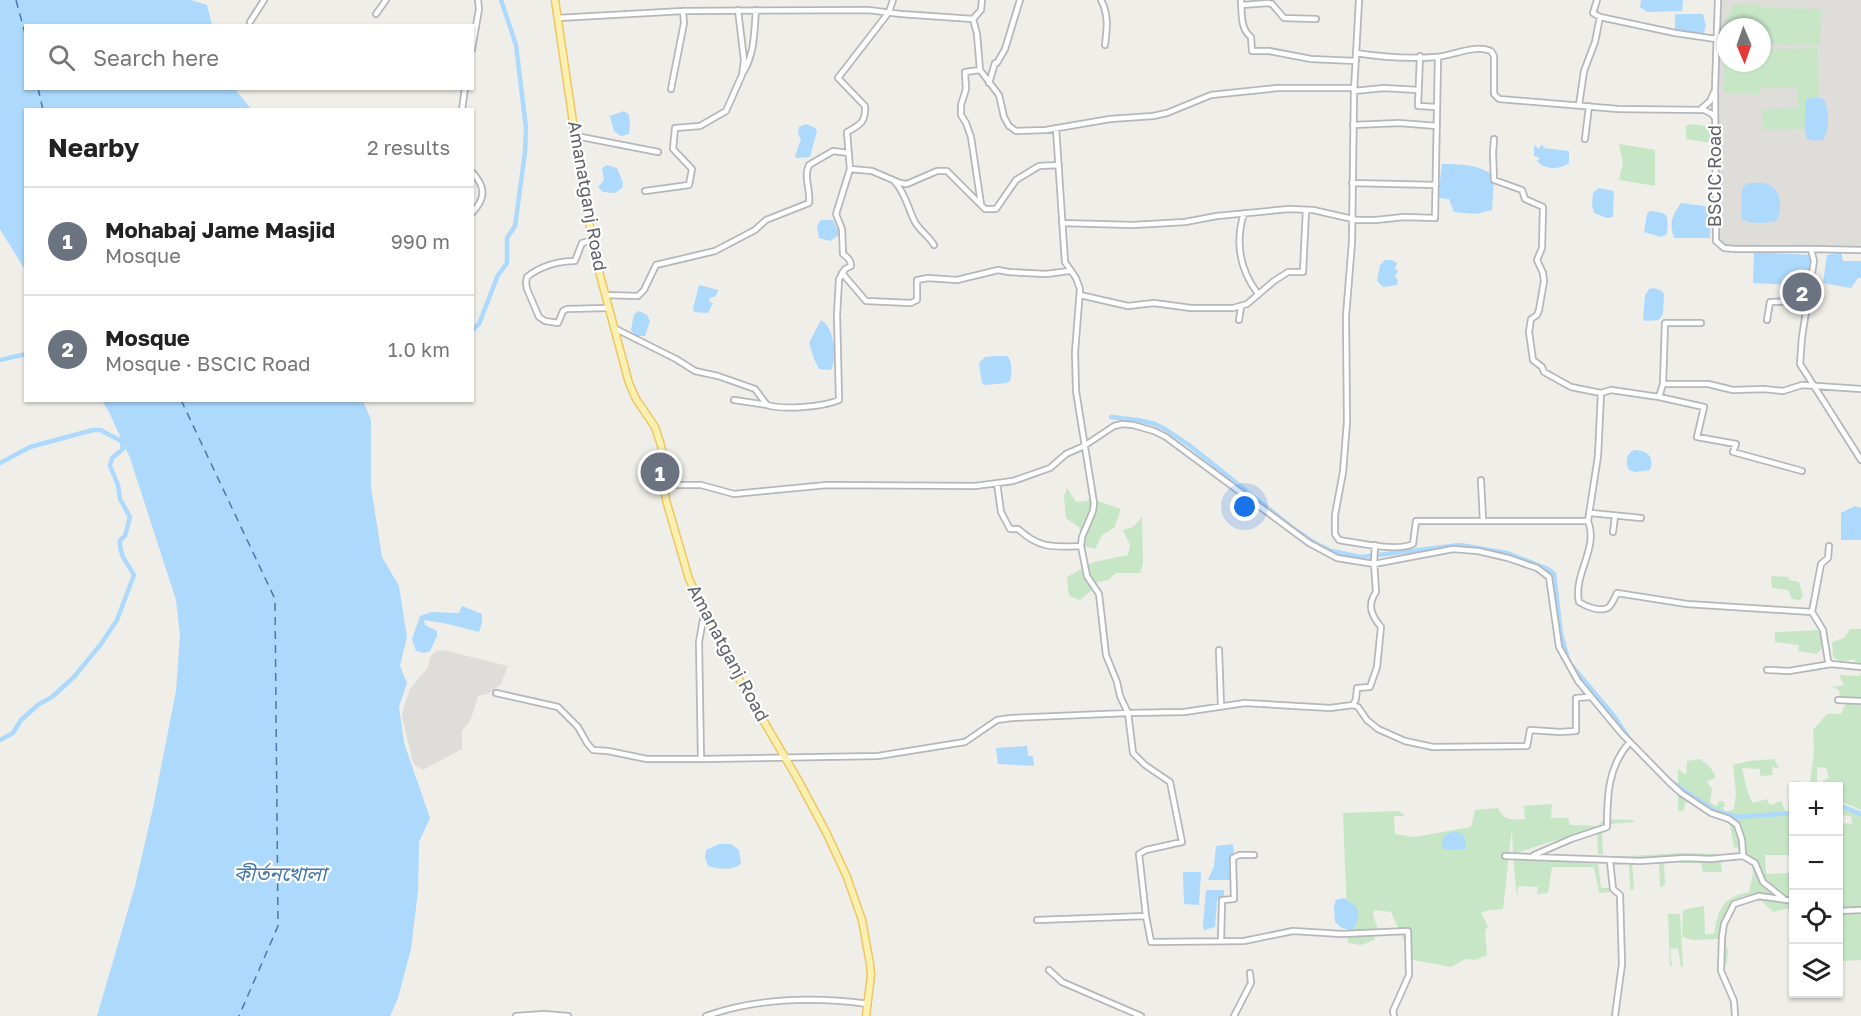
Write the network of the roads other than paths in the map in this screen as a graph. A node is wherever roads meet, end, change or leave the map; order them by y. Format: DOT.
graph roads {
  1 [pos="264,0"];
  2 [pos="386,0"];
  3 [pos="478,0"];
  4 [pos="555,0"];
  5 [pos="893,0"];
  6 [pos="982,0"];
  7 [pos="1020,0"];
  8 [pos="1101,0"];
  9 [pos="1359,0"];
  10 [pos="1597,0"];
  11 [pos="1718,0"];
  12 [pos="1242,2"];
  13 [pos="738,10"];
  14 [pos="756,10"];
  15 [pos="682,11"];
  16 [pos="889,12"];
  17 [pos="376,14"];
  18 [pos="1600,16"];
  19 [pos="558,18"];
  20 [pos="973,19"];
  21 [pos="1316,19"];
  22 [pos="250,22"];
  23 [pos="474,38"];
  24 [pos="1716,39"];
  25 [pos="1105,45"];
  26 [pos="1356,53"];
  27 [pos="1420,57"];
  28 [pos="1438,57"];
  29 [pos="1356,61"];
  30 [pos="980,70"];
  31 [pos="742,75"];
  32 [pos="989,82"];
  33 [pos="671,89"];
  34 [pos="1354,89"];
  35 [pos="1714,89"];
  36 [pos="465,90"];
  37 [pos="1418,90"];
  38 [pos="1579,105"];
  39 [pos="1589,106"];
  40 [pos="1437,107"];
  41 [pos="462,108"];
  42 [pos="1699,110"];
  43 [pos="1715,120"];
  44 [pos="1353,125"];
  45 [pos="1437,126"];
  46 [pos="1056,128"];
  47 [pos="576,136"];
  48 [pos="1494,139"];
  49 [pos="1585,140"];
  50 [pos="658,152"];
  51 [pos="849,153"];
  52 [pos="1059,165"];
  53 [pos="850,169"];
  54 [pos="474,174"];
  55 [pos="891,178"];
  56 [pos="1352,183"];
  57 [pos="1436,185"];
  58 [pos="645,191"];
  59 [pos="981,205"];
  60 [pos="1306,210"];
  61 [pos="474,211"];
  62 [pos="1244,213"];
  63 [pos="1351,217"];
  64 [pos="1062,223"];
  65 [pos="593,240"];
  66 [pos="934,245"];
  67 [pos="1811,249"];
  68 [pos="1861,250"];
  69 [pos="1069,271"];
  70 [pos="842,273"];
  71 [pos="1258,294"];
  72 [pos="605,295"];
  73 [pos="1080,295"];
  74 [pos="1808,301"];
  75 [pos="1241,307"];
  76 [pos="608,308"];
  77 [pos="1239,320"];
  78 [pos="1767,320"];
  79 [pos="1701,323"];
  80 [pos="614,328"];
  81 [pos="1663,384"];
  82 [pos="1815,387"];
  83 [pos="1861,389"];
  84 [pos="1601,393"];
  85 [pos="1659,397"];
  86 [pos="734,400"];
  87 [pos="767,405"];
  88 [pos="1084,446"];
  89 [pos="1861,460"];
  90 [pos="1803,471"];
  91 [pos="1481,480"];
  92 [pos="998,483"];
  93 [pos="664,485"];
  94 [pos="1591,513"];
  95 [pos="1615,516"];
  96 [pos="1641,518"];
  97 [pos="1483,521"];
  98 [pos="1588,521"];
  99 [pos="1613,532"];
  100 [pos="1375,545"];
  101 [pos="1081,546"];
  102 [pos="1830,546"];
  103 [pos="1374,563"];
  104 [pos="1812,612"];
  105 [pos="704,614"];
  106 [pos="1219,650"];
  107 [pos="1831,664"];
  108 [pos="1861,667"];
  109 [pos="1767,670"];
  110 [pos="496,693"];
  111 [pos="1590,696"];
  112 [pos="1838,700"];
  113 [pos="1861,701"];
  114 [pos="1353,705"];
  115 [pos="1221,706"];
  116 [pos="1128,713"];
  117 [pos="1629,743"];
  118 [pos="786,758"];
  119 [pos="701,759"];
  120 [pos="1254,855"];
  121 [pos="1505,855"];
  122 [pos="1532,856"];
  123 [pos="1743,856"];
  124 [pos="1610,861"];
  125 [pos="1783,898"];
  126 [pos="1789,900"];
  127 [pos="1861,910"];
  128 [pos="1843,911"];
  129 [pos="1146,916"];
  130 [pos="1037,920"];
  131 [pos="1221,941"];
  132 [pos="1049,970"];
  133 [pos="1250,973"];
  134 [pos="868,1004"];
  135 [pos="516,1016"];
  136 [pos="568,1016"];
  137 [pos="706,1016"];
  138 [pos="867,1016"];
  139 [pos="1141,1016"];
  140 [pos="1234,1016"];
  141 [pos="1394,1016"];
  142 [pos="1615,1016"];
  143 [pos="1735,1016"];
  1 -- 22 [label="street"];
  2 -- 17 [label="street"];
  3 -- 23 [label="street"];
  4 -- 19 [label="main road, Amanatganj Road"];
  5 -- 16 [label="street"];
  6 -- 20 [label="street"];
  7 -- 32 [label="street"];
  8 -- 25 [label="street"];
  9 -- 26 [label="street"];
  10 -- 18 [label="street"];
  11 -- 24 [label="street, BSCIC Road"];
  12 -- 21 [label="street"];
  12 -- 29 [label="street"];
  13 -- 14 [label="street"];
  13 -- 15 [label="street"];
  13 -- 31 [label="street"];
  14 -- 16 [label="street"];
  14 -- 31 [label="street"];
  15 -- 19 [label="street"];
  15 -- 33 [label="street"];
  16 -- 20 [label="street"];
  16 -- 51 [label="street"];
  18 -- 24 [label="street"];
  18 -- 38 [label="street"];
  19 -- 47 [label="main road, Amanatganj Road"];
  20 -- 30 [label="street"];
  24 -- 35 [label="street, BSCIC Road"];
  26 -- 27 [label="street"];
  26 -- 29 [label="street"];
  27 -- 28 [label="street"];
  27 -- 37 [label="street"];
  28 -- 38 [label="street"];
  28 -- 40 [label="street"];
  29 -- 34 [label="street"];
  30 -- 32 [label="street"];
  30 -- 59 [label="street"];
  31 -- 58 [label="street"];
  32 -- 46 [label="street"];
  34 -- 37 [label="street"];
  34 -- 44 [label="street"];
  34 -- 46 [label="street"];
  35 -- 42 [label="street"];
  35 -- 43 [label="street, BSCIC Road"];
  36 -- 41 [label="street"];
  37 -- 40 [label="street"];
  38 -- 39 [label="street"];
  39 -- 42 [label="street"];
  39 -- 49 [label="street"];
  40 -- 45 [label="street"];
  42 -- 43 [label="street"];
  43 -- 67 [label="street, BSCIC Road"];
  44 -- 45 [label="street"];
  44 -- 56 [label="street"];
  45 -- 57 [label="street"];
  46 -- 52 [label="street"];
  47 -- 50 [label="street"];
  47 -- 65 [label="main road, Amanatganj Road"];
  48 -- 84 [label="street"];
  51 -- 53 [label="street"];
  51 -- 72 [label="street"];
  52 -- 59 [label="street"];
  52 -- 64 [label="street"];
  53 -- 55 [label="street"];
  53 -- 70 [label="street"];
  54 -- 61 [label="street"];
  55 -- 59 [label="street"];
  55 -- 66 [label="street"];
  56 -- 57 [label="street"];
  56 -- 63 [label="street"];
  57 -- 63 [label="street"];
  60 -- 62 [label="street"];
  60 -- 63 [label="street"];
  60 -- 71 [label="street"];
  62 -- 64 [label="street"];
  62 -- 71 [label="street"];
  63 -- 100 [label="street"];
  64 -- 69 [label="street"];
  65 -- 72 [label="main road, Amanatganj Road"];
  65 -- 76 [label="street"];
  67 -- 68 [label="street"];
  67 -- 74 [label="street"];
  69 -- 70 [label="street"];
  69 -- 73 [label="street"];
  70 -- 87 [label="street"];
  71 -- 75 [label="street"];
  72 -- 76 [label="main road, Amanatganj Road"];
  73 -- 75 [label="street"];
  73 -- 88 [label="street"];
  74 -- 78 [label="street"];
  74 -- 82 [label="street"];
  75 -- 77 [label="street"];
  76 -- 80 [label="main road, Amanatganj Road"];
  79 -- 81 [label="street"];
  80 -- 87 [label="street"];
  80 -- 93 [label="main road, Amanatganj Road"];
  81 -- 82 [label="street"];
  81 -- 85 [label="street"];
  82 -- 83 [label="street"];
  82 -- 89 [label="street"];
  84 -- 85 [label="street"];
  84 -- 94 [label="street"];
  85 -- 90 [label="street"];
  86 -- 87 [label="street"];
  88 -- 92 [label="street"];
  88 -- 101 [label="street"];
  88 -- 103 [label="street"];
  91 -- 97 [label="street"];
  92 -- 93 [label="street"];
  92 -- 101 [label="street"];
  93 -- 105 [label="main road, Amanatganj Road"];
  94 -- 95 [label="street"];
  94 -- 98 [label="street"];
  95 -- 96 [label="street"];
  95 -- 99 [label="street"];
  97 -- 98 [label="street"];
  97 -- 100 [label="street"];
  98 -- 104 [label="street"];
  100 -- 103 [label="street"];
  101 -- 116 [label="street"];
  102 -- 104 [label="street"];
  103 -- 111 [label="street"];
  103 -- 114 [label="street"];
  104 -- 107 [label="street"];
  105 -- 118 [label="main road, Amanatganj Road"];
  105 -- 119 [label="street"];
  106 -- 115 [label="street"];
  107 -- 108 [label="street"];
  107 -- 109 [label="street"];
  110 -- 119 [label="street"];
  111 -- 114 [label="street"];
  111 -- 117 [label="street"];
  112 -- 113 [label="street"];
  114 -- 115 [label="street"];
  115 -- 116 [label="street"];
  116 -- 118 [label="street"];
  116 -- 129 [label="street"];
  117 -- 122 [label="street"];
  117 -- 123 [label="street"];
  118 -- 119 [label="street"];
  118 -- 134 [label="main road, Amanatganj Road"];
  120 -- 131 [label="street"];
  121 -- 122 [label="street"];
  122 -- 124 [label="street"];
  123 -- 124 [label="street"];
  123 -- 125 [label="street"];
  124 -- 142 [label="street"];
  125 -- 126 [label="street"];
  125 -- 143 [label="street"];
  127 -- 128 [label="street"];
  129 -- 130 [label="street"];
  129 -- 131 [label="street"];
  131 -- 141 [label="street"];
  132 -- 139 [label="street"];
  133 -- 140 [label="street"];
  134 -- 137 [label="street"];
  134 -- 138 [label="main road, Amanatganj Road"];
  135 -- 136 [label="street"];
}
